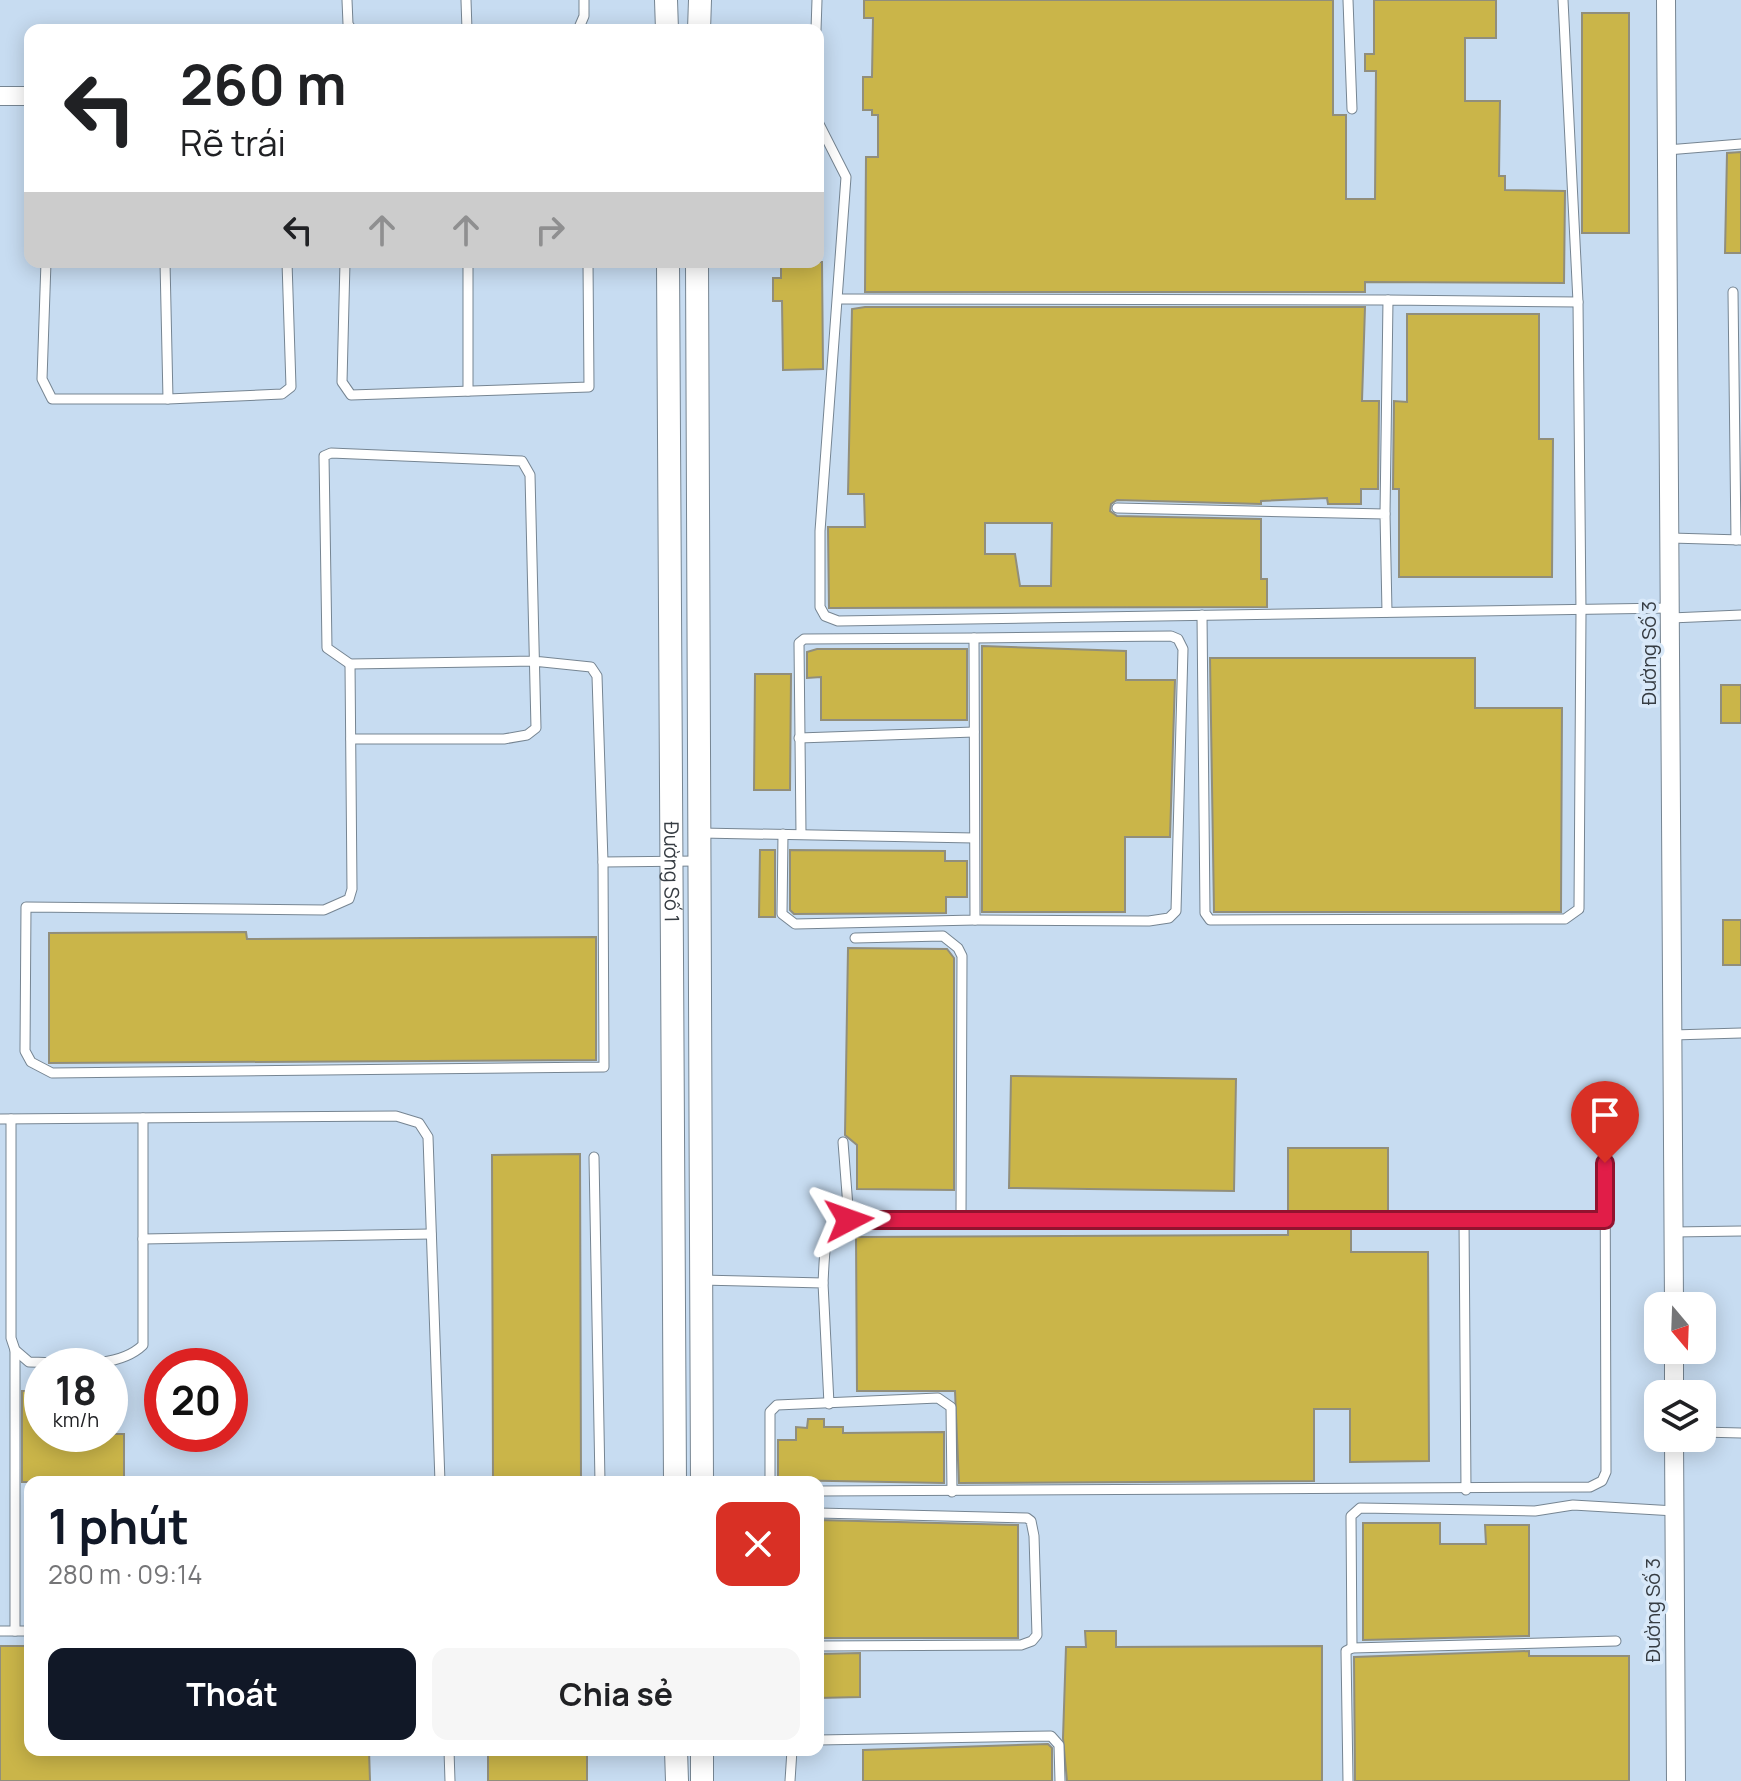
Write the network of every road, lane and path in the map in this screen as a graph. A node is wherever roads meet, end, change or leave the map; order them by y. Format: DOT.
graph roads {
  1 [pos="347,0"];
  2 [pos="466,0"];
  3 [pos="584,0"];
  4 [pos="666,0"];
  5 [pos="700,0"];
  6 [pos="817,0"];
  7 [pos="1348,0"];
  8 [pos="1563,0"];
  9 [pos="1666,0"];
  10 [pos="348,24"];
  11 [pos="467,24"];
  12 [pos="581,24"];
  13 [pos="667,24"];
  14 [pos="699,24"];
  15 [pos="816,24"];
  16 [pos="0,96"];
  17 [pos="24,96"];
  18 [pos="1352,109"];
  19 [pos="824,134"];
  20 [pos="1741,144"];
  21 [pos="1667,150"];
  22 [pos="46,268"];
  23 [pos="165,268"];
  24 [pos="287,268"];
  25 [pos="345,268"];
  26 [pos="468,268"];
  27 [pos="588,268"];
  28 [pos="668,268"];
  29 [pos="697,268"];
  30 [pos="1733,292"];
  31 [pos="839,299"];
  32 [pos="1388,300"];
  33 [pos="1578,302"];
  34 [pos="468,391"];
  35 [pos="168,399"];
  36 [pos="1117,508"];
  37 [pos="1385,514"];
  38 [pos="1671,538"];
  39 [pos="1738,540"];
  40 [pos="1387,612"];
  41 [pos="1581,612"];
  42 [pos="1671,613"];
  43 [pos="1202,615"];
  44 [pos="1741,615"];
  45 [pos="974,638"];
  46 [pos="533,661"];
  47 [pos="350,664"];
  48 [pos="974,732"];
  49 [pos="799,738"];
  50 [pos="351,739"];
  51 [pos="697,833"];
  52 [pos="783,834"];
  53 [pos="801,834"];
  54 [pos="974,838"];
  55 [pos="698,861"];
  56 [pos="603,862"];
  57 [pos="673,862"];
  58 [pos="975,920"];
  59 [pos="855,938"];
  60 [pos="1741,1033"];
  61 [pos="1673,1035"];
  62 [pos="143,1118"];
  63 [pos="5,1119"];
  64 [pos="1605,1134"];
  65 [pos="843,1142"];
  66 [pos="594,1157"];
  67 [pos="961,1218"];
  68 [pos="1464,1219"];
  69 [pos="849,1220"];
  70 [pos="1605,1220"];
  71 [pos="1741,1231"];
  72 [pos="1674,1232"];
  73 [pos="431,1234"];
  74 [pos="143,1239"];
  75 [pos="701,1280"];
  76 [pos="823,1283"];
  77 [pos="1674,1292"];
  78 [pos="15,1350"];
  79 [pos="829,1404"];
  80 [pos="1716,1432"];
  81 [pos="1741,1433"];
  82 [pos="1674,1452"];
  83 [pos="440,1476"];
  84 [pos="600,1476"];
  85 [pos="675,1476"];
  86 [pos="702,1476"];
  87 [pos="770,1476"];
  88 [pos="1466,1490"];
  89 [pos="824,1491"];
  90 [pos="952,1492"];
  91 [pos="1675,1511"];
  92 [pos="824,1513"];
  93 [pos="0,1631"];
  94 [pos="1616,1641"];
  95 [pos="824,1646"];
  96 [pos="1352,1648"];
  97 [pos="824,1740"];
  98 [pos="449,1756"];
  99 [pos="676,1756"];
  100 [pos="702,1756"];
  101 [pos="792,1756"];
  102 [pos="450,1781"];
  103 [pos="677,1781"];
  104 [pos="702,1781"];
  105 [pos="790,1781"];
  106 [pos="1060,1781"];
  107 [pos="1348,1781"];
  108 [pos="1676,1781"];
  1 -- 10 [label="lane"];
  2 -- 11 [label="lane"];
  3 -- 12 [label="lane"];
  4 -- 13 [label="street"];
  5 -- 14 [label="street"];
  6 -- 15 [label="lane"];
  7 -- 18 [label="lane"];
  8 -- 33 [label="lane"];
  9 -- 21 [label="street, Đường Số 3"];
  16 -- 17 [label="street"];
  19 -- 31 [label="lane"];
  20 -- 21 [label="lane"];
  21 -- 38 [label="street, Đường Số 3"];
  22 -- 35 [label="lane"];
  23 -- 35 [label="lane"];
  24 -- 35 [label="lane"];
  25 -- 34 [label="lane"];
  26 -- 34 [label="lane"];
  27 -- 34 [label="lane"];
  28 -- 57 [label="street, Đường Số 1"];
  29 -- 51 [label="street, Đường Số 1"];
  30 -- 39 [label="lane"];
  31 -- 32 [label="lane"];
  31 -- 43 [label="lane"];
  32 -- 33 [label="lane"];
  32 -- 37 [label="lane"];
  33 -- 41 [label="lane"];
  36 -- 37 [label="lane"];
  37 -- 40 [label="lane"];
  38 -- 39 [label="lane"];
  38 -- 42 [label="street, Đường Số 3"];
  40 -- 41 [label="lane"];
  40 -- 43 [label="lane"];
  41 -- 42 [label="lane"];
  41 -- 43 [label="lane"];
  42 -- 44 [label="lane"];
  42 -- 61 [label="street, Đường Số 3"];
  45 -- 48 [label="lane"];
  45 -- 49 [label="lane"];
  45 -- 58 [label="lane"];
  46 -- 47 [label="lane"];
  46 -- 47 [label="lane"];
  46 -- 50 [label="lane"];
  46 -- 56 [label="lane"];
  47 -- 50 [label="lane"];
  48 -- 49 [label="lane"];
  48 -- 54 [label="lane"];
  49 -- 53 [label="lane"];
  50 -- 56 [label="lane"];
  51 -- 52 [label="lane"];
  51 -- 55 [label="street, Đường Số 1"];
  52 -- 53 [label="lane"];
  52 -- 58 [label="lane"];
  53 -- 54 [label="lane"];
  54 -- 58 [label="lane"];
  55 -- 57 [label="lane"];
  55 -- 75 [label="street, Đường Số 1"];
  56 -- 57 [label="lane"];
  57 -- 85 [label="street, Đường Số 1"];
  59 -- 67 [label="lane"];
  60 -- 61 [label="lane"];
  61 -- 72 [label="street, Đường Số 3"];
  62 -- 63 [label="lane"];
  62 -- 73 [label="lane"];
  62 -- 74 [label="lane"];
  63 -- 78 [label="lane"];
  64 -- 70 [label="lane"];
  65 -- 69 [label="lane"];
  66 -- 84 [label="lane"];
  67 -- 68 [label="lane"];
  67 -- 69 [label="lane"];
  68 -- 70 [label="lane"];
  68 -- 88 [label="lane"];
  69 -- 76 [label="lane"];
  70 -- 88 [label="lane"];
  71 -- 72 [label="lane"];
  72 -- 77 [label="street, Đường Số 3"];
  73 -- 74 [label="lane"];
  73 -- 83 [label="lane"];
  74 -- 78 [label="lane"];
  75 -- 76 [label="lane"];
  75 -- 86 [label="street, Đường Số 1"];
  76 -- 79 [label="lane"];
  78 -- 93 [label="lane"];
  79 -- 87 [label="lane"];
  79 -- 90 [label="lane"];
  80 -- 81 [label="lane"];
  82 -- 91 [label="street, Đường Số 3"];
  88 -- 90 [label="lane"];
  89 -- 90 [label="lane"];
  91 -- 96 [label="lane"];
  91 -- 108 [label="street, Đường Số 3"];
  92 -- 95 [label="lane"];
  94 -- 96 [label="lane"];
  96 -- 107 [label="lane"];
  97 -- 106 [label="lane"];
  98 -- 102 [label="lane"];
  99 -- 103 [label="street"];
  100 -- 104 [label="street"];
  101 -- 105 [label="lane"];
}
